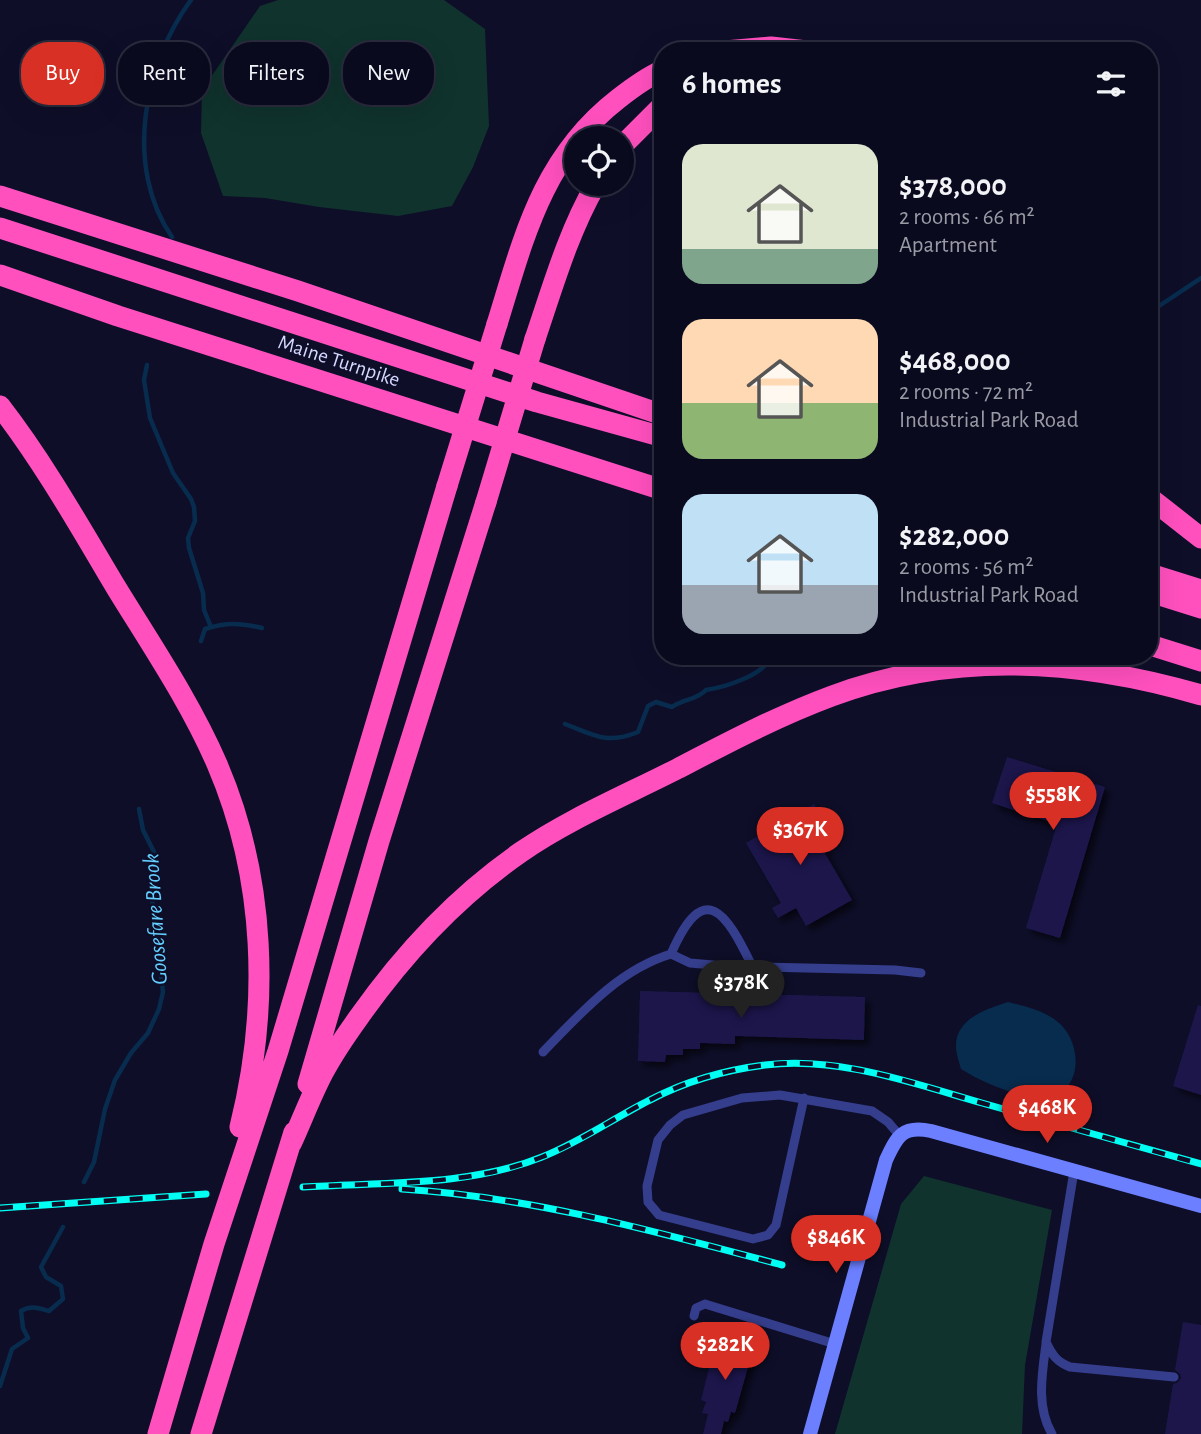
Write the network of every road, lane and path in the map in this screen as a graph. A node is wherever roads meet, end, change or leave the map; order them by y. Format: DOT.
graph roads {
  1 [pos="654,75"];
  2 [pos="654,114"];
  3 [pos="634,134"];
  4 [pos="590,196"];
  5 [pos="10,200"];
  6 [pos="0,228"];
  7 [pos="0,275"];
  8 [pos="0,406"];
  9 [pos="654,412"];
  10 [pos="654,435"];
  11 [pos="654,487"];
  12 [pos="1158,504"];
  13 [pos="1201,538"];
  14 [pos="1158,577"];
  15 [pos="1201,590"];
  16 [pos="1158,595"];
  17 [pos="1201,608"];
  18 [pos="1158,648"];
  19 [pos="1201,661"];
  20 [pos="996,665"];
  21 [pos="1030,665"];
  22 [pos="1201,695"];
  23 [pos="671,954"];
  24 [pos="752,966"];
  25 [pos="921,973"];
  26 [pos="543,1052"];
  27 [pos="804,1098"];
  28 [pos="900,1136"];
  29 [pos="291,1144"];
  30 [pos="1074,1171"];
  31 [pos="1201,1206"];
  32 [pos="214,1244"];
  33 [pos="694,1316"];
  34 [pos="1046,1342"];
  35 [pos="835,1344"];
  36 [pos="1174,1377"];
  37 [pos="158,1434"];
  38 [pos="201,1434"];
  39 [pos="810,1434"];
  40 [pos="1052,1434"];
  1 -- 32 [label="highway, bridge"];
  2 -- 3 [label="highway"];
  4 -- 29 [label="highway, bridge"];
  5 -- 9 [label="highway"];
  6 -- 10 [label="highway, Maine Turnpike"];
  7 -- 11 [label="highway, Maine Turnpike"];
  8 -- 32 [label="highway"];
  12 -- 13 [label="highway"];
  14 -- 15 [label="highway"];
  16 -- 17 [label="highway"];
  18 -- 19 [label="highway"];
  20 -- 29 [label="highway"];
  21 -- 22 [label="highway"];
  23 -- 24 [label="lane"];
  23 -- 24 [label="lane"];
  23 -- 26 [label="lane"];
  24 -- 25 [label="lane"];
  27 -- 27 [label="lane"];
  27 -- 28 [label="lane"];
  28 -- 30 [label="street"];
  28 -- 35 [label="street"];
  29 -- 38 [label="highway"];
  30 -- 31 [label="street"];
  30 -- 34 [label="lane"];
  32 -- 37 [label="highway"];
  33 -- 35 [label="lane"];
  34 -- 36 [label="lane"];
  34 -- 40 [label="lane"];
  35 -- 39 [label="street"];
}
